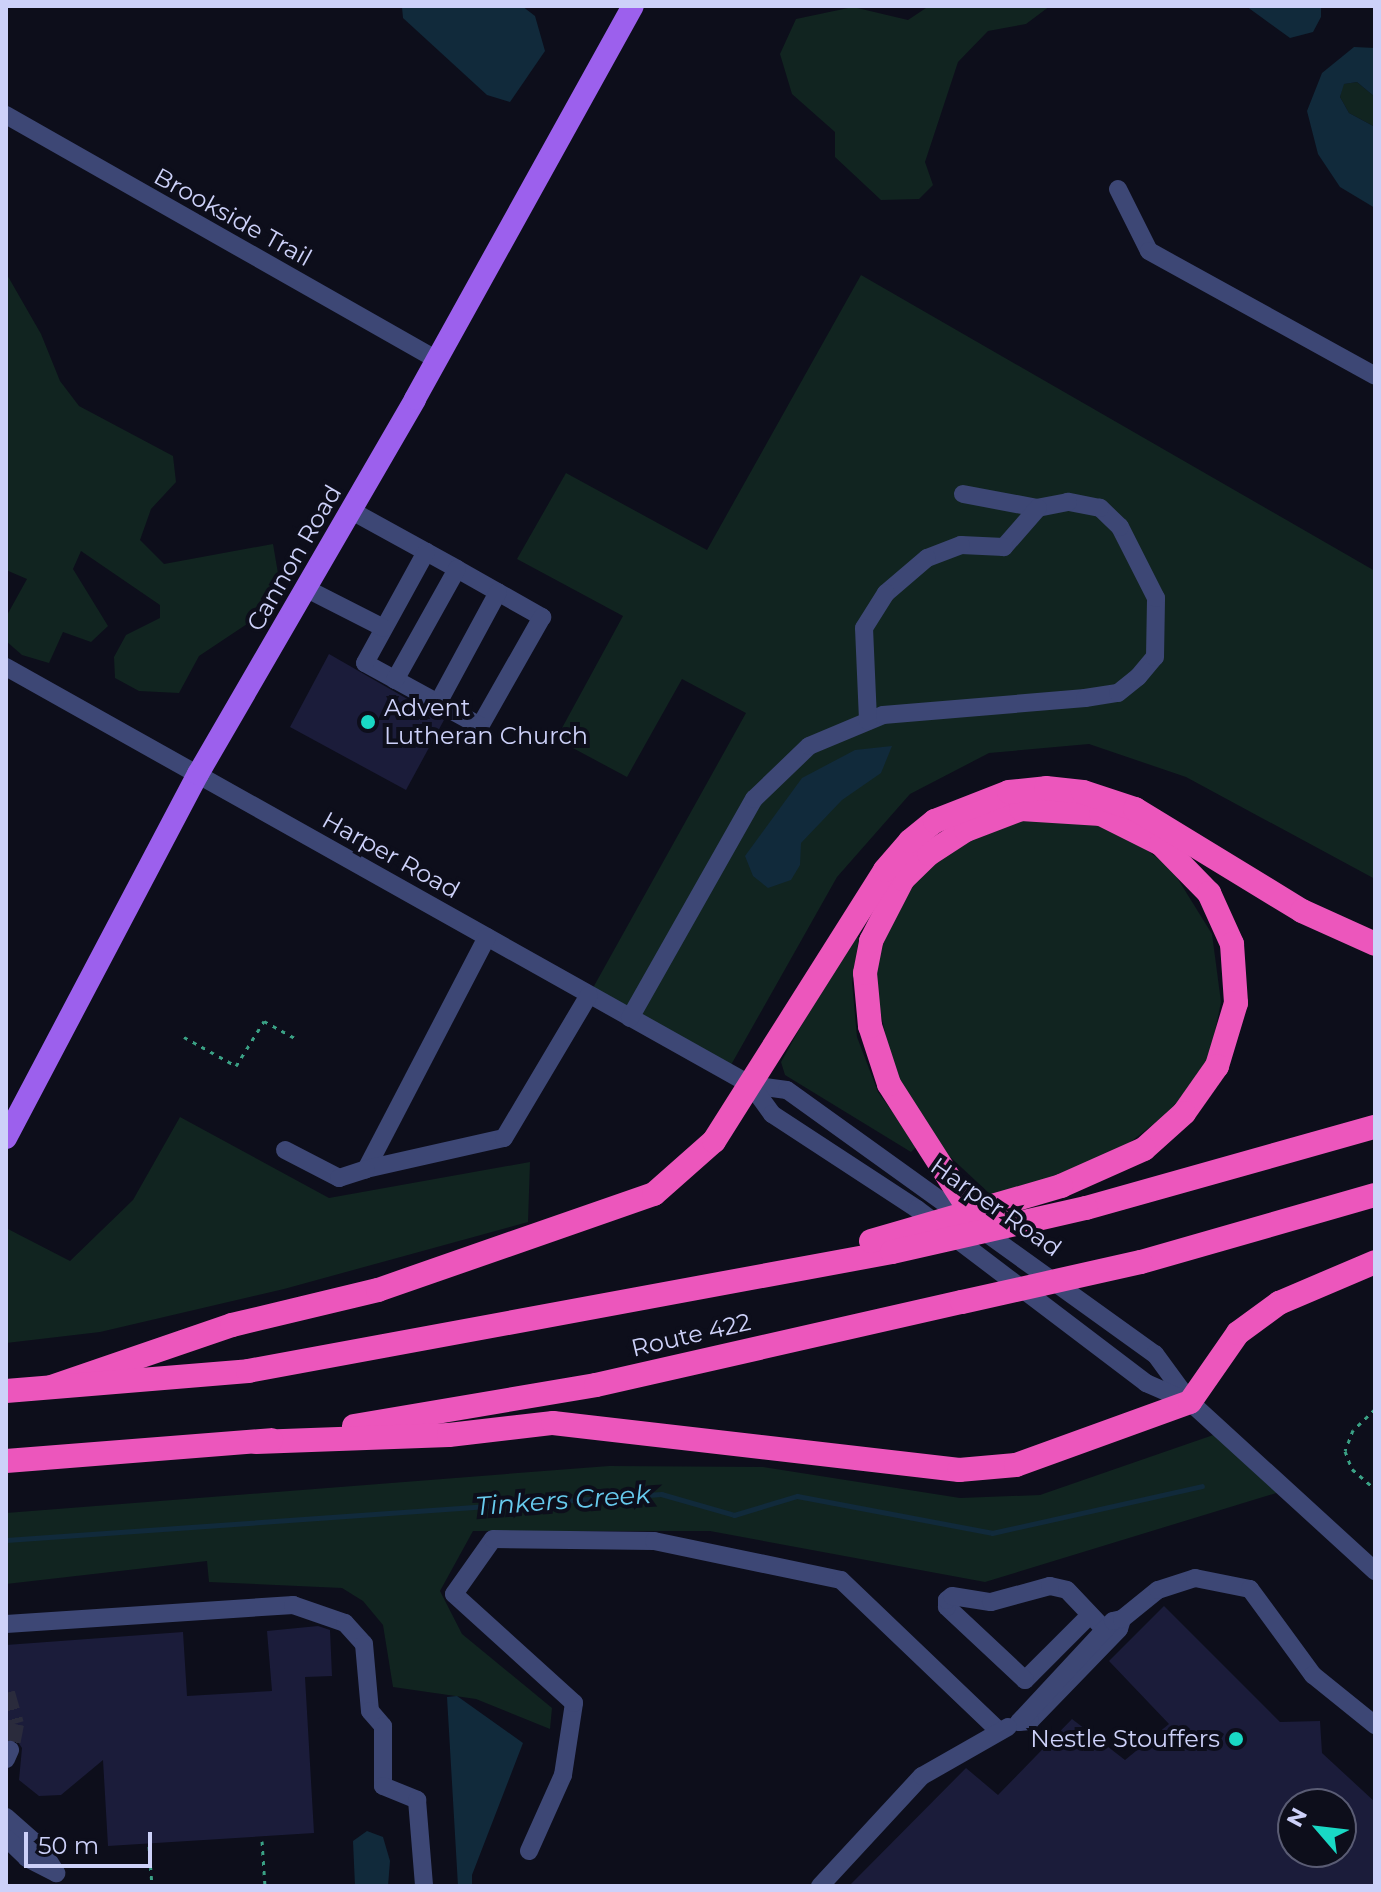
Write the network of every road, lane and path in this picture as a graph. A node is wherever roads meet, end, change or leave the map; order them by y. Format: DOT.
graph roads {
  1 [pos="633,6"];
  2 [pos="6,115"];
  3 [pos="1118,189"];
  4 [pos="437,360"];
  5 [pos="1375,376"];
  6 [pos="963,494"];
  7 [pos="1038,508"];
  8 [pos="352,511"];
  9 [pos="426,552"];
  10 [pos="457,569"];
  11 [pos="307,589"];
  12 [pos="498,592"];
  13 [pos="384,628"];
  14 [pos="6,667"];
  15 [pos="395,680"];
  16 [pos="438,703"];
  17 [pos="868,721"];
  18 [pos="198,774"];
  19 [pos="487,937"];
  20 [pos="1375,944"];
  21 [pos="589,995"];
  22 [pos="630,1018"];
  23 [pos="184,1037"];
  24 [pos="298,1040"];
  25 [pos="751,1085"];
  26 [pos="1375,1127"];
  27 [pos="6,1138"];
  28 [pos="285,1150"];
  29 [pos="366,1169"];
  30 [pos="1375,1195"];
  31 [pos="979,1225"];
  32 [pos="881,1247"];
  33 [pos="1375,1262"];
  34 [pos="51,1387"];
  35 [pos="6,1391"];
  36 [pos="1190,1402"];
  37 [pos="1375,1409"];
  38 [pos="256,1442"];
  39 [pos="6,1461"];
  40 [pos="1375,1489"];
  41 [pos="1375,1571"];
  42 [pos="1090,1615"];
  43 [pos="1122,1619"];
  44 [pos="6,1624"];
  45 [pos="1104,1629"];
  46 [pos="1019,1722"];
  47 [pos="1375,1725"];
  48 [pos="999,1731"];
  49 [pos="6,1817"];
  50 [pos="6,1838"];
  51 [pos="262,1841"];
  52 [pos="149,1846"];
  53 [pos="529,1851"];
  54 [pos="63,1879"];
  55 [pos="152,1886"];
  56 [pos="265,1886"];
  57 [pos="424,1886"];
  58 [pos="820,1886"];
  1 -- 4 [label="main road, Cannon Road"];
  2 -- 4 [label="street, Brookside Trail"];
  3 -- 5 [label="street"];
  4 -- 8 [label="main road, Cannon Road"];
  6 -- 7 [label="street"];
  7 -- 17 [label="street"];
  7 -- 17 [label="street"];
  8 -- 9 [label="street"];
  8 -- 11 [label="main road, Cannon Road"];
  9 -- 10 [label="street"];
  9 -- 13 [label="street"];
  10 -- 12 [label="street"];
  10 -- 15 [label="street"];
  11 -- 13 [label="street"];
  11 -- 18 [label="main road, Cannon Road"];
  12 -- 16 [label="street"];
  12 -- 16 [label="street"];
  13 -- 15 [label="street"];
  14 -- 18 [label="street, Harper Road"];
  15 -- 16 [label="street"];
  17 -- 22 [label="street"];
  18 -- 19 [label="street, Harper Road"];
  18 -- 27 [label="main road, Cannon Road"];
  19 -- 21 [label="street, Harper Road"];
  19 -- 29 [label="street"];
  20 -- 25 [label="highway"];
  21 -- 22 [label="street, Harper Road"];
  21 -- 29 [label="street"];
  22 -- 25 [label="street, Harper Road"];
  23 -- 24 [label="path"];
  25 -- 31 [label="street, Harper Road"];
  25 -- 34 [label="highway"];
  25 -- 36 [label="street, Harper Road"];
  26 -- 32 [label="highway, bridge"];
  28 -- 29 [label="street"];
  30 -- 38 [label="highway, Route 422, bridge"];
  31 -- 32 [label="highway, bridge"];
  31 -- 36 [label="street, Harper Road"];
  32 -- 34 [label="highway, Route 422"];
  33 -- 36 [label="highway"];
  34 -- 35 [label="highway, Route 422"];
  36 -- 38 [label="highway"];
  36 -- 41 [label="street, Harper Road"];
  37 -- 40 [label="path"];
  38 -- 39 [label="highway, Route 422"];
  42 -- 42 [label="street"];
  42 -- 45 [label="street"];
  43 -- 45 [label="street"];
  43 -- 46 [label="street"];
  43 -- 47 [label="street"];
  44 -- 57 [label="street"];
  45 -- 46 [label="street"];
  46 -- 48 [label="street"];
  48 -- 53 [label="street"];
  48 -- 58 [label="street"];
  49 -- 54 [label="street"];
  50 -- 54 [label="street"];
  51 -- 56 [label="path"];
  52 -- 55 [label="path"];
}
